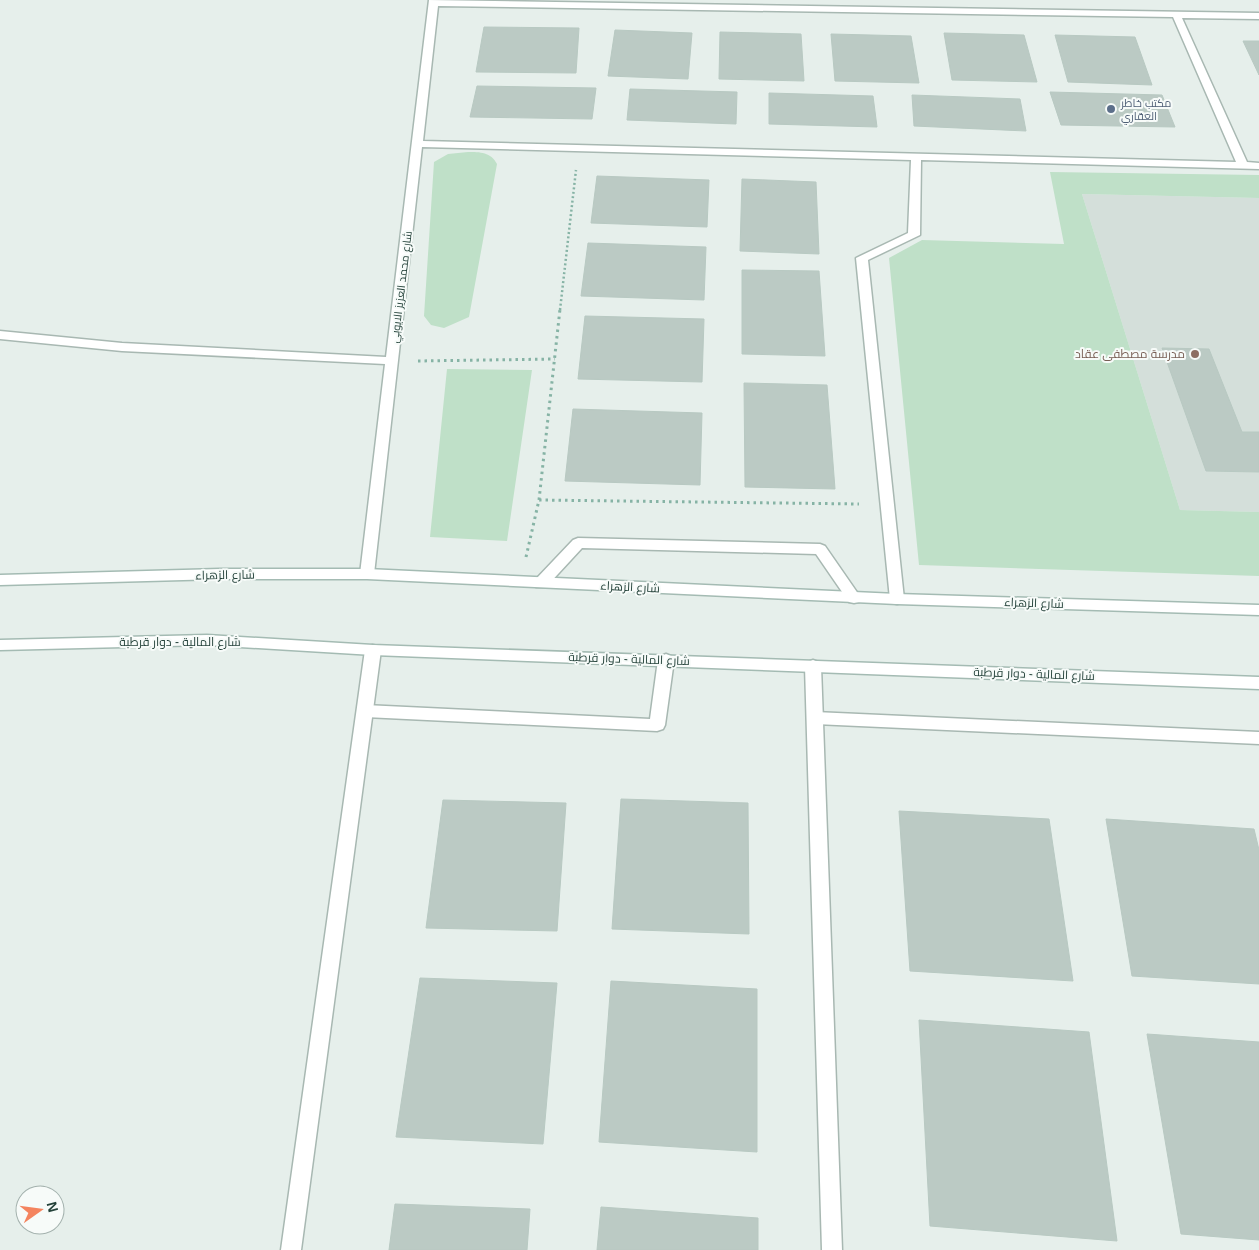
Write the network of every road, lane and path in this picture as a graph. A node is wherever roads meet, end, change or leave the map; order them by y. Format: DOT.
graph roads {
  1 [pos="433,1"];
  2 [pos="1176,14"];
  3 [pos="1259,16"];
  4 [pos="417,144"];
  5 [pos="579,148"];
  6 [pos="916,158"];
  7 [pos="1243,166"];
  8 [pos="1259,166"];
  9 [pos="0,335"];
  10 [pos="555,359"];
  11 [pos="392,361"];
  12 [pos="539,500"];
  13 [pos="887,504"];
  14 [pos="367,574"];
  15 [pos="0,580"];
  16 [pos="520,582"];
  17 [pos="541,583"];
  18 [pos="854,598"];
  19 [pos="897,599"];
  20 [pos="1259,610"];
  21 [pos="0,645"];
  22 [pos="373,650"];
  23 [pos="666,660"];
  24 [pos="813,666"];
  25 [pos="1259,683"];
  26 [pos="365,711"];
  27 [pos="815,718"];
  28 [pos="1259,738"];
  29 [pos="291,1250"];
  30 [pos="832,1250"];
  1 -- 2 [label="street"];
  1 -- 4 [label="street, شارع محمد العزيز الايوبي"];
  2 -- 3 [label="street"];
  2 -- 7 [label="street"];
  4 -- 5 [label="street"];
  4 -- 11 [label="street, شارع محمد العزيز الايوبي"];
  5 -- 6 [label="street"];
  5 -- 10 [label="path"];
  6 -- 7 [label="street"];
  6 -- 13 [label="street"];
  7 -- 8 [label="street"];
  9 -- 11 [label="street"];
  10 -- 11 [label="path"];
  10 -- 12 [label="path"];
  11 -- 14 [label="street, شارع محمد العزيز الايوبي"];
  12 -- 13 [label="path"];
  12 -- 16 [label="path"];
  13 -- 19 [label="street"];
  14 -- 15 [label="street, شارع الزهراء"];
  14 -- 16 [label="street, شارع الزهراء"];
  16 -- 17 [label="street, شارع الزهراء"];
  17 -- 18 [label="street, شارع الزهراء"];
  17 -- 18 [label="street"];
  18 -- 19 [label="street, شارع الزهراء"];
  19 -- 20 [label="street, شارع الزهراء"];
  21 -- 22 [label="street, شارع المالية - دوار قرطبة"];
  22 -- 23 [label="street, شارع المالية - دوار قرطبة"];
  22 -- 26 [label="street"];
  23 -- 24 [label="street, شارع المالية - دوار قرطبة"];
  23 -- 26 [label="street"];
  24 -- 25 [label="street, شارع المالية - دوار قرطبة"];
  24 -- 27 [label="street"];
  26 -- 29 [label="street"];
  27 -- 28 [label="street"];
  27 -- 30 [label="street"];
}
